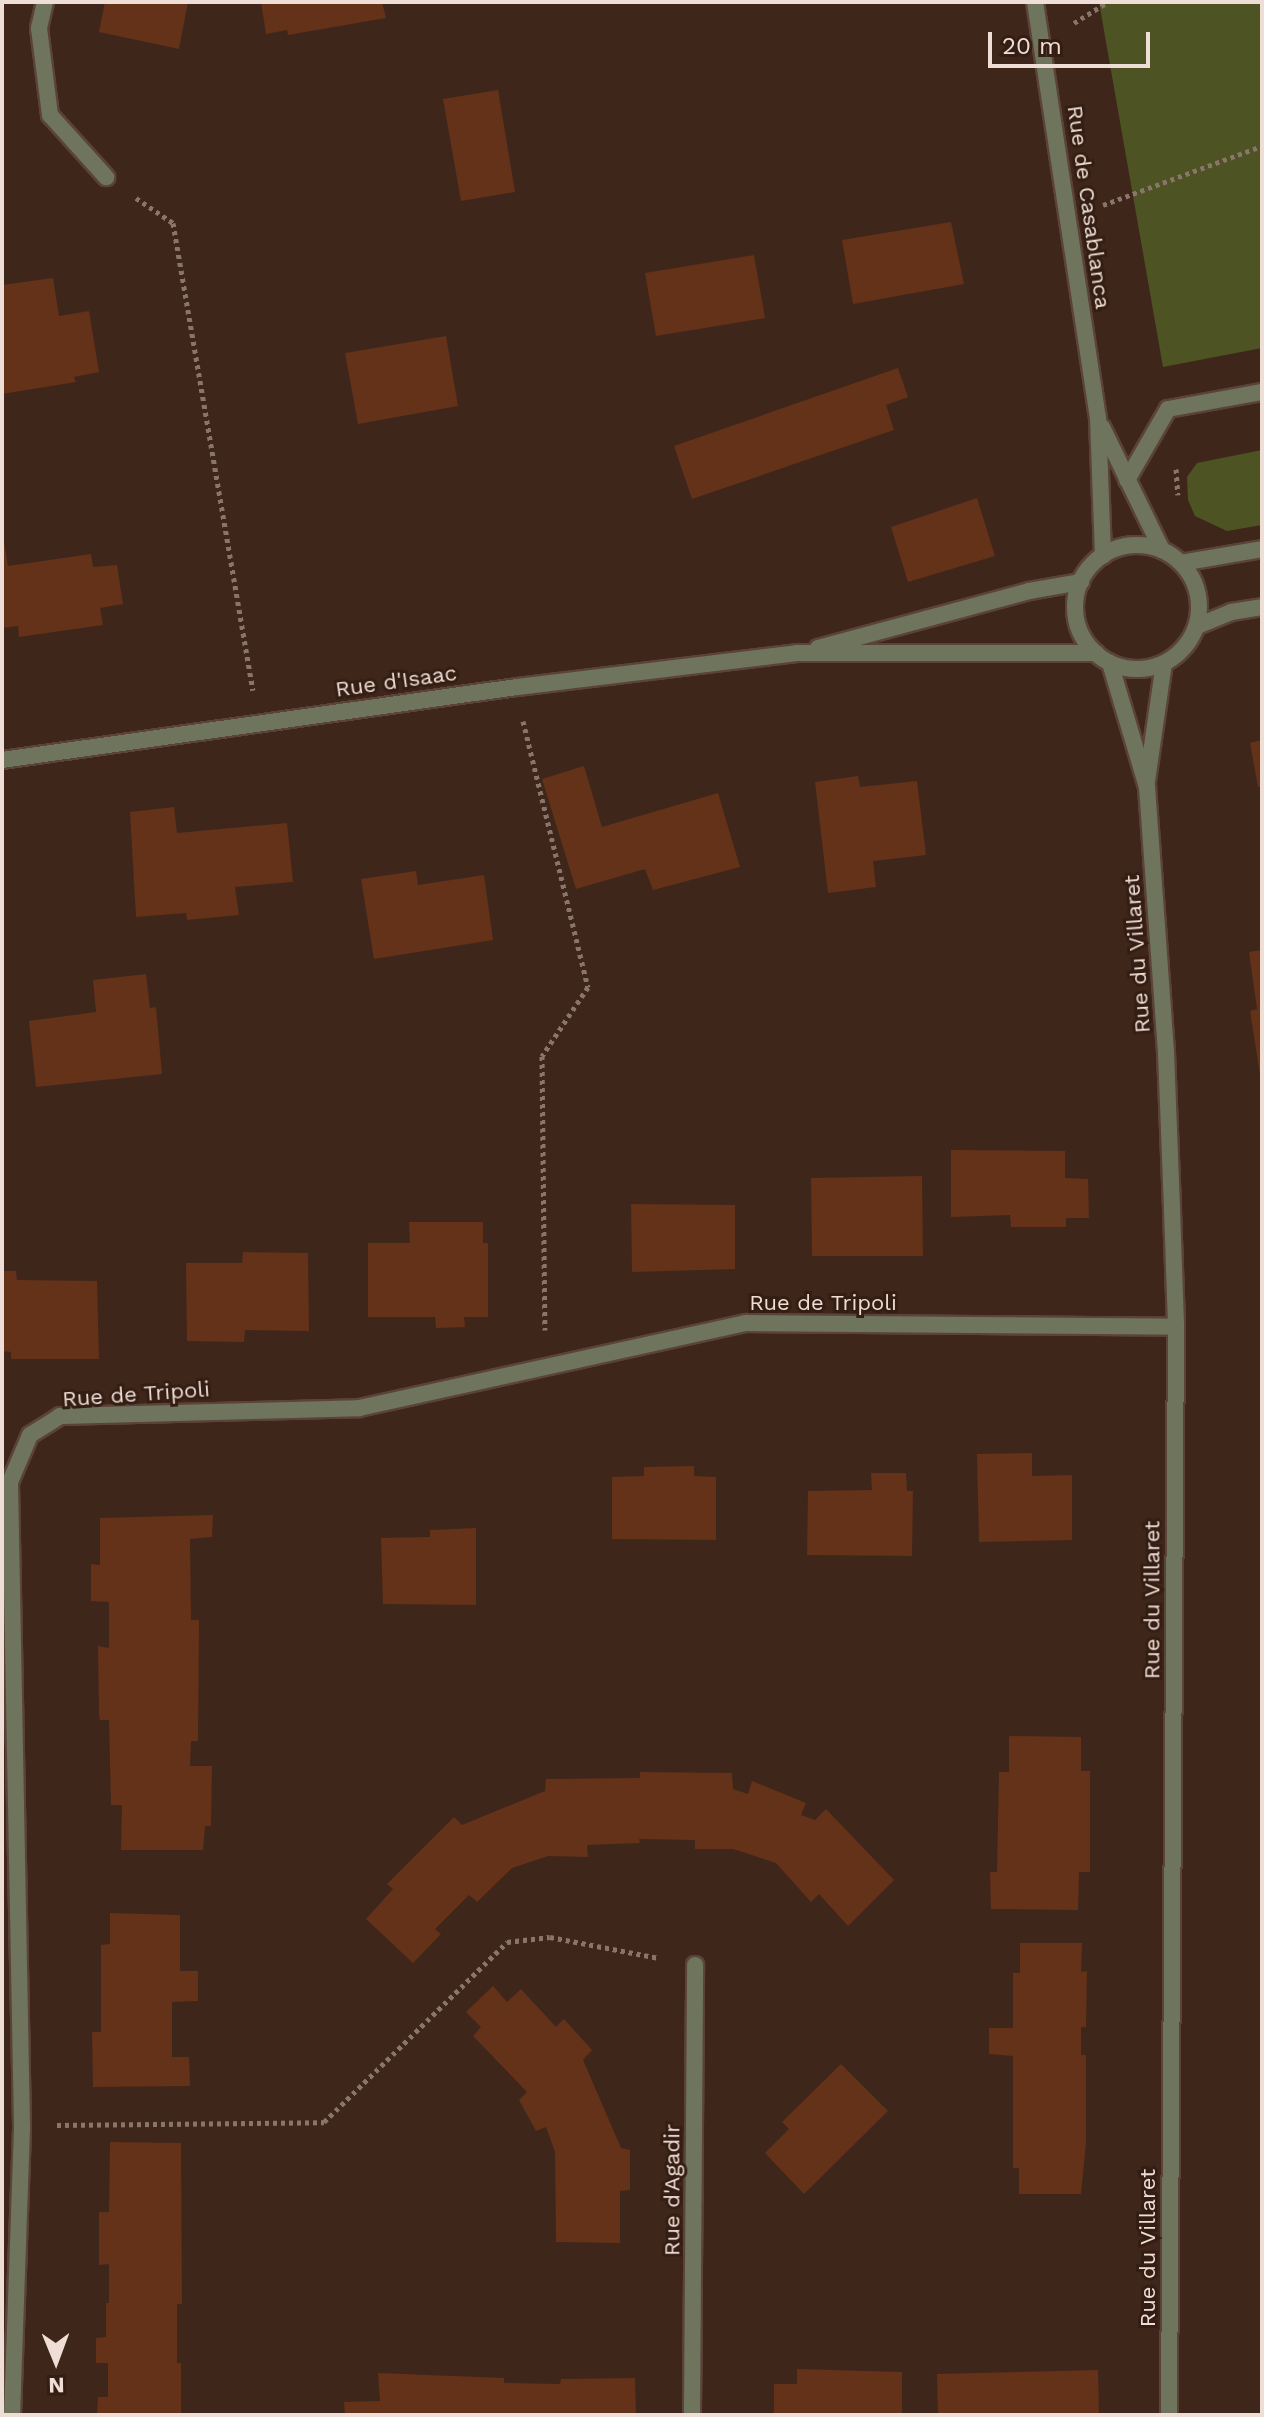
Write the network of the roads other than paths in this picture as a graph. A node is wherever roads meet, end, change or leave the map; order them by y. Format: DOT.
graph roads {
  1 [pos="45,2"];
  2 [pos="1035,2"];
  3 [pos="106,177"];
  4 [pos="1262,392"];
  5 [pos="1098,418"];
  6 [pos="1127,480"];
  7 [pos="1262,549"];
  8 [pos="1162,550"];
  9 [pos="1103,556"];
  10 [pos="1181,563"];
  11 [pos="1081,582"];
  12 [pos="1262,607"];
  13 [pos="1197,626"];
  14 [pos="797,653"];
  15 [pos="1096,653"];
  16 [pos="1110,663"];
  17 [pos="1164,663"];
  18 [pos="2,760"];
  19 [pos="1147,787"];
  20 [pos="1176,1327"];
  21 [pos="695,1965"];
  22 [pos="12,2415"];
  23 [pos="692,2415"];
  24 [pos="1169,2415"];
  1 -- 3 [label="street"];
  2 -- 5 [label="street, Rue de Casablanca"];
  4 -- 6 [label="street"];
  5 -- 6 [label="street, Rue de Casablanca"];
  5 -- 9 [label="street, Rue de Casablanca"];
  6 -- 8 [label="street, Rue de Casablanca"];
  7 -- 10 [label="street"];
  8 -- 9 [label="street"];
  8 -- 10 [label="street"];
  9 -- 11 [label="street"];
  10 -- 13 [label="street"];
  11 -- 14 [label="street, Rue d'Isaac"];
  11 -- 15 [label="street"];
  12 -- 13 [label="street"];
  13 -- 17 [label="street"];
  14 -- 15 [label="street, Rue d'Isaac"];
  14 -- 18 [label="street, Rue d'Isaac"];
  15 -- 16 [label="street"];
  16 -- 17 [label="street"];
  16 -- 19 [label="street, Rue du Villaret"];
  17 -- 19 [label="street, Rue du Villaret"];
  19 -- 20 [label="street, Rue du Villaret"];
  20 -- 22 [label="street, Rue de Tripoli"];
  20 -- 24 [label="street, Rue du Villaret"];
  21 -- 23 [label="street, Rue d'Agadir"];
}
